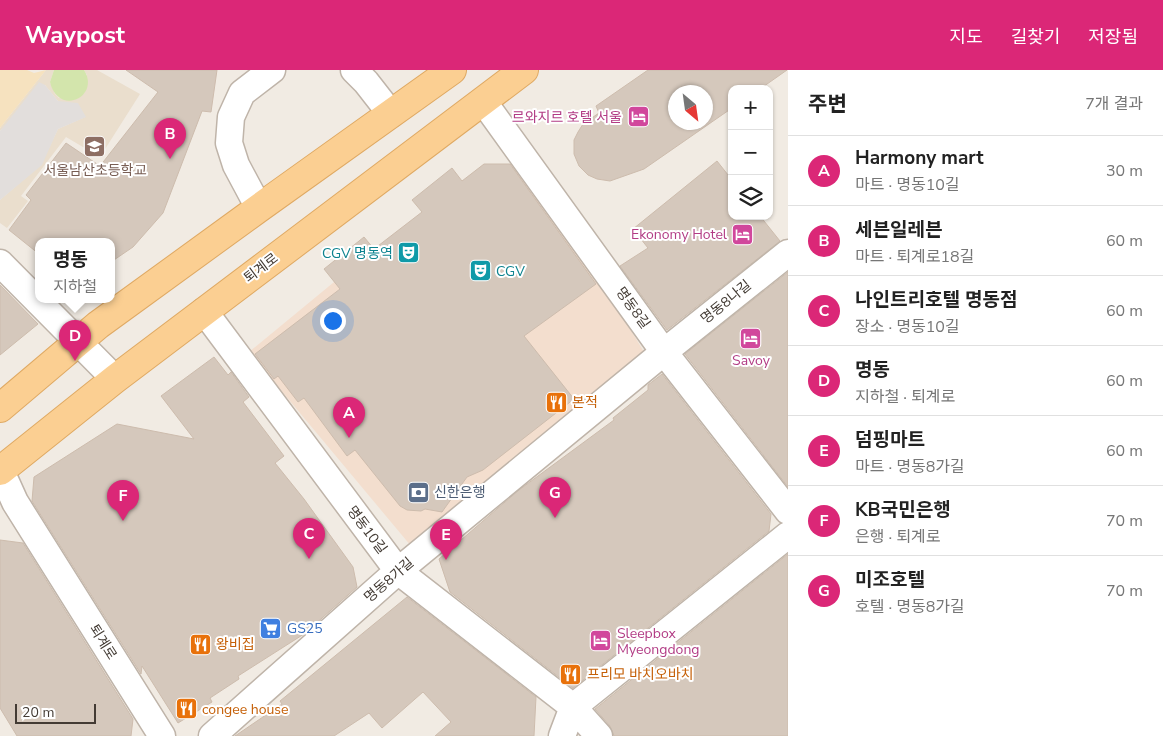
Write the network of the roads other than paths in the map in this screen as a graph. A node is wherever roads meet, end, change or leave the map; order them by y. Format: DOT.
graph roads {
  1 [pos="354,70"];
  2 [pos="452,70"];
  3 [pos="524,70"];
  4 [pos="265,72"];
  5 [pos="483,101"];
  6 [pos="391,114"];
  7 [pos="258,208"];
  8 [pos="788,253"];
  9 [pos="0,263"];
  10 [pos="35,298"];
  11 [pos="39,303"];
  12 [pos="204,311"];
  13 [pos="78,342"];
  14 [pos="664,352"];
  15 [pos="114,379"];
  16 [pos="0,408"];
  17 [pos="0,471"];
  18 [pos="788,511"];
  19 [pos="788,535"];
  20 [pos="398,571"];
  21 [pos="573,707"];
  22 [pos="162,736"];
  23 [pos="212,736"];
  24 [pos="562,736"];
  25 [pos="599,736"];
  1 -- 6 [label="street"];
  2 -- 6 [label="main road"];
  3 -- 5 [label="main road, 퇴계로"];
  4 -- 7 [label="street"];
  5 -- 12 [label="main road, 퇴계로"];
  5 -- 14 [label="street, 명동8길"];
  6 -- 7 [label="main road"];
  7 -- 13 [label="main road"];
  8 -- 14 [label="street, 명동8나길"];
  9 -- 10 [label="street"];
  11 -- 13 [label="street"];
  12 -- 15 [label="main road, 퇴계로"];
  12 -- 20 [label="street, 명동10길"];
  13 -- 15 [label="street"];
  13 -- 16 [label="main road"];
  14 -- 18 [label="street, 명동8길"];
  14 -- 20 [label="street, 명동8가길"];
  15 -- 17 [label="main road, 퇴계로"];
  17 -- 22 [label="street, 퇴계로"];
  19 -- 21 [label="street"];
  20 -- 21 [label="street, 명동10길"];
  20 -- 23 [label="street, 명동8가길"];
  21 -- 24 [label="street"];
  21 -- 25 [label="street, 명동10길"];
}
